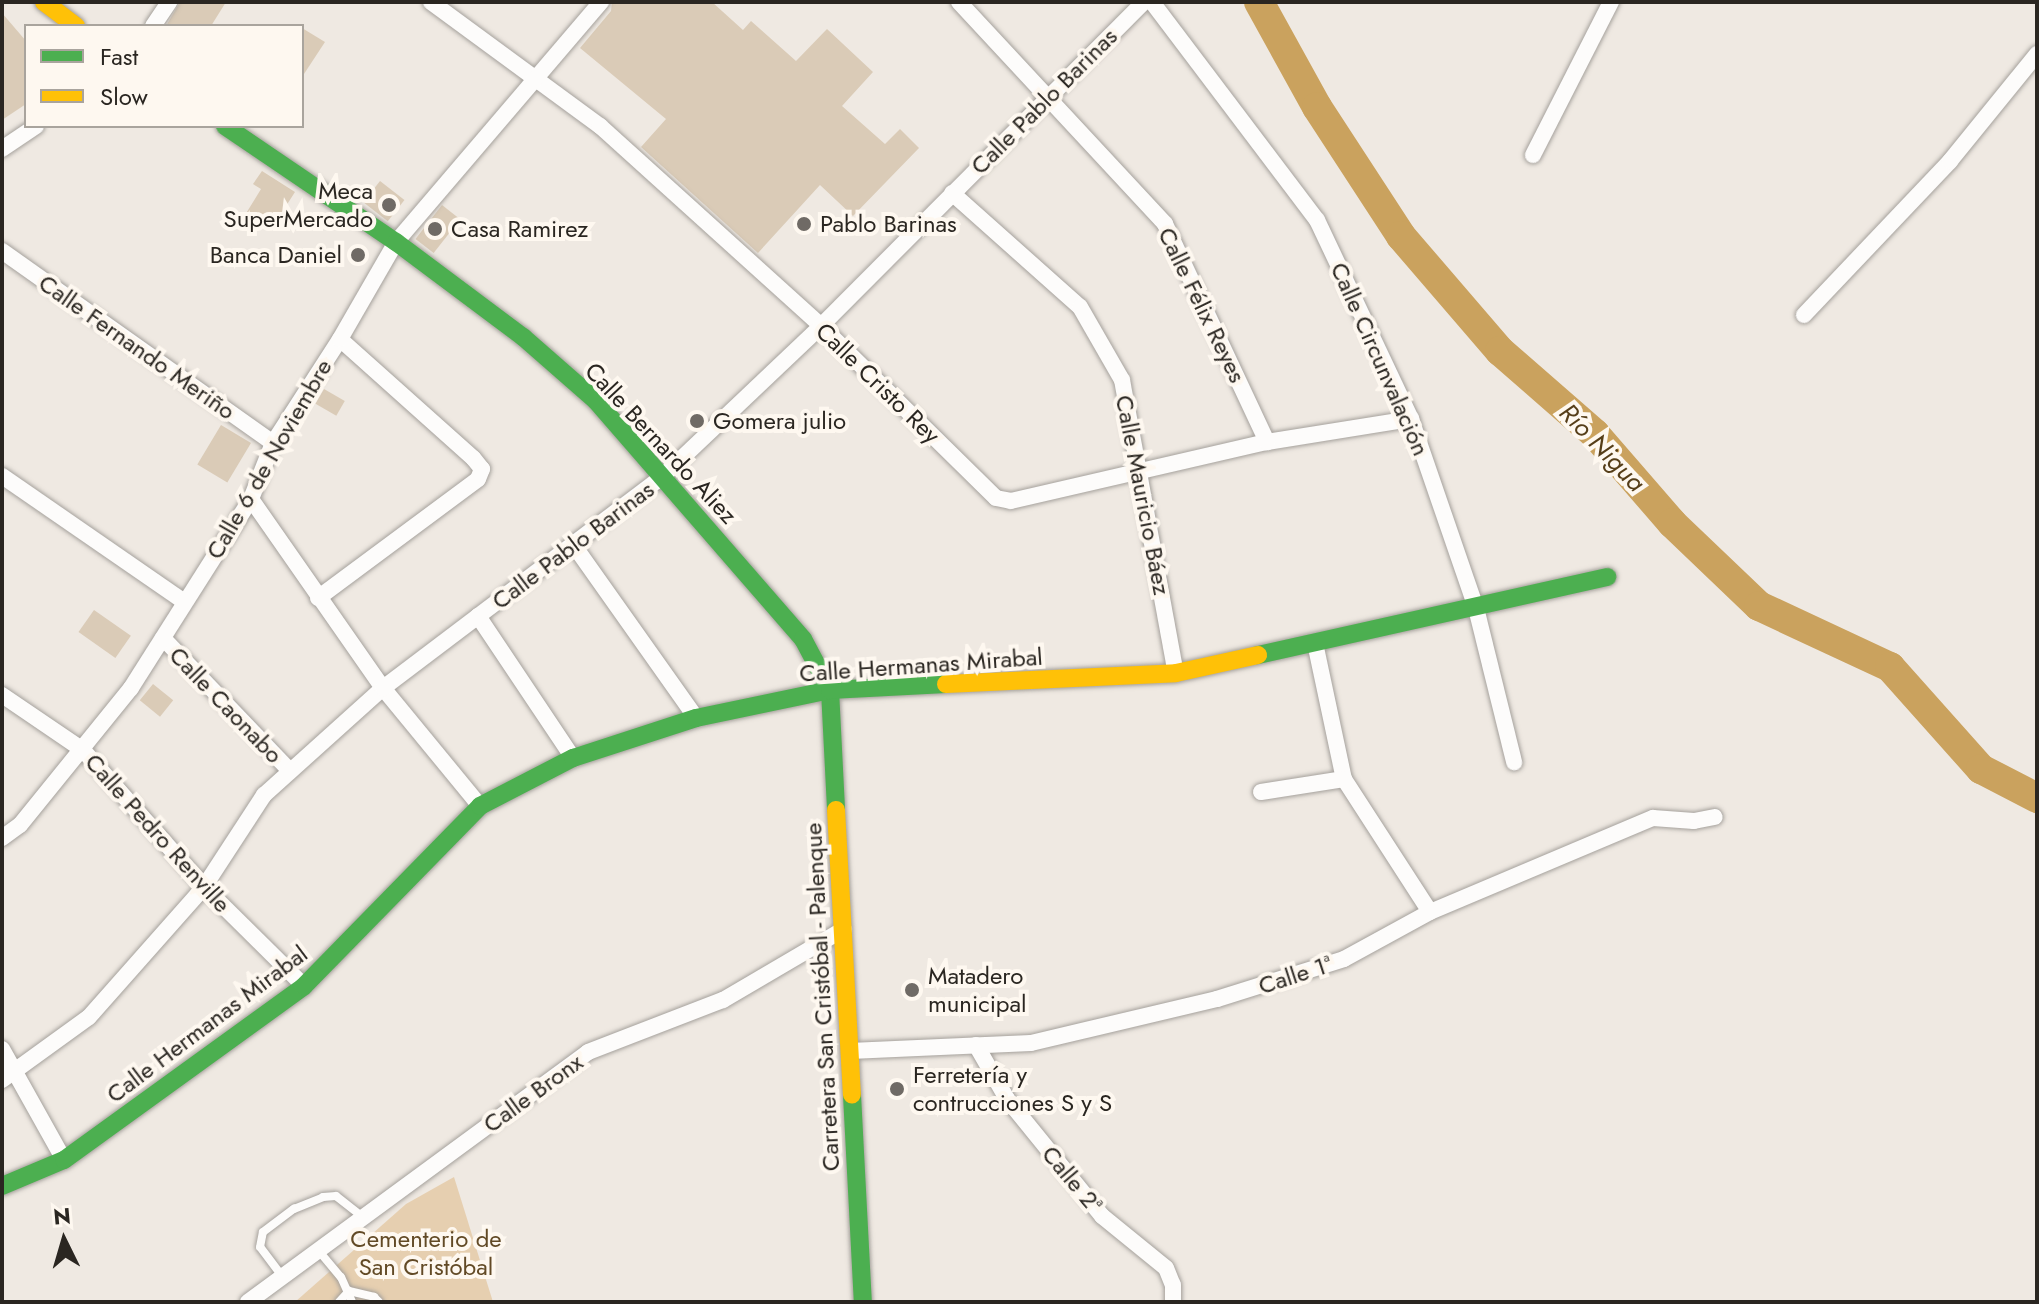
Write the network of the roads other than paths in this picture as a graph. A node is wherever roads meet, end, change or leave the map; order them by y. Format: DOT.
graph roads {
  1 [pos="44,2"];
  2 [pos="169,2"];
  3 [pos="431,2"];
  4 [pos="601,2"];
  5 [pos="959,2"];
  6 [pos="1144,2"];
  7 [pos="1152,2"];
  8 [pos="1611,2"];
  9 [pos="73,24"];
  10 [pos="154,24"];
  11 [pos="2037,54"];
  12 [pos="535,78"];
  13 [pos="1046,97"];
  14 [pos="33,128"];
  15 [pos="228,128"];
  16 [pos="2,149"];
  17 [pos="1533,155"];
  18 [pos="952,193"];
  19 [pos="396,242"];
  20 [pos="2,251"];
  21 [pos="1804,315"];
  22 [pos="821,326"];
  23 [pos="340,339"];
  24 [pos="1411,419"];
  25 [pos="1267,442"];
  26 [pos="273,443"];
  27 [pos="1141,472"];
  28 [pos="2,476"];
  29 [pos="663,476"];
  30 [pos="251,499"];
  31 [pos="573,544"];
  32 [pos="1607,577"];
  33 [pos="318,598"];
  34 [pos="183,601"];
  35 [pos="1476,608"];
  36 [pos="478,616"];
  37 [pos="163,638"];
  38 [pos="1315,643"];
  39 [pos="1176,673"];
  40 [pos="383,688"];
  41 [pos="830,690"];
  42 [pos="2,695"];
  43 [pos="696,718"];
  44 [pos="83,750"];
  45 [pos="573,758"];
  46 [pos="1514,762"];
  47 [pos="290,771"];
  48 [pos="1344,779"];
  49 [pos="1261,792"];
  50 [pos="480,806"];
  51 [pos="1715,817"];
  52 [pos="2,838"];
  53 [pos="204,887"];
  54 [pos="1430,912"];
  55 [pos="844,929"];
  56 [pos="304,986"];
  57 [pos="976,1045"];
  58 [pos="2,1049"];
  59 [pos="850,1051"];
  60 [pos="8,1077"];
  61 [pos="64,1160"];
  62 [pos="2,1186"];
  63 [pos="362,1216"];
  64 [pos="317,1248"];
  65 [pos="282,1276"];
  66 [pos="349,1291"];
  67 [pos="248,1302"];
  68 [pos="339,1302"];
  69 [pos="352,1302"];
  70 [pos="379,1302"];
  71 [pos="863,1302"];
  72 [pos="1173,1302"];
  1 -- 9 [label="street"];
  2 -- 10 [label="street"];
  3 -- 12 [label="street, Calle Cristo Rey"];
  4 -- 12 [label="street, Calle 6 de Noviembre"];
  5 -- 13 [label="street, Calle Félix Reyes"];
  6 -- 13 [label="street, Calle Pablo Barinas"];
  7 -- 24 [label="street, Calle Circunvalación"];
  8 -- 17 [label="street"];
  11 -- 21 [label="street"];
  12 -- 19 [label="street, Calle 6 de Noviembre"];
  12 -- 22 [label="street, Calle Cristo Rey"];
  13 -- 18 [label="street, Calle Pablo Barinas"];
  13 -- 25 [label="street, Calle Félix Reyes"];
  14 -- 16 [label="street"];
  15 -- 19 [label="street, Calle Bernardo Aliez"];
  18 -- 22 [label="street, Calle Pablo Barinas"];
  18 -- 27 [label="street, Calle Mauricio Báez"];
  19 -- 23 [label="street, Calle 6 de Noviembre"];
  19 -- 29 [label="street, Calle Bernardo Aliez"];
  20 -- 26 [label="street, Calle Fernando Meriño"];
  22 -- 27 [label="street, Calle Cristo Rey"];
  22 -- 29 [label="street, Calle Pablo Barinas"];
  23 -- 26 [label="street, Calle 6 de Noviembre"];
  23 -- 33 [label="street"];
  24 -- 25 [label="street, Calle Cristo Rey"];
  24 -- 35 [label="street, Calle Circunvalación"];
  25 -- 27 [label="street, Calle Cristo Rey"];
  26 -- 30 [label="street, Calle 6 de Noviembre"];
  27 -- 39 [label="street, Calle Mauricio Báez"];
  28 -- 34 [label="street"];
  29 -- 31 [label="street, Calle Pablo Barinas"];
  29 -- 41 [label="street, Calle Bernardo Aliez"];
  30 -- 33 [label="street"];
  30 -- 34 [label="street, Calle 6 de Noviembre"];
  31 -- 36 [label="street, Calle Pablo Barinas"];
  31 -- 43 [label="street"];
  32 -- 35 [label="street, Calle Hermanas Mirabal"];
  33 -- 40 [label="street"];
  34 -- 37 [label="street, Calle 6 de Noviembre"];
  35 -- 38 [label="street, Calle Hermanas Mirabal"];
  35 -- 46 [label="street, Calle Circunvalación"];
  36 -- 40 [label="street, Calle Pablo Barinas"];
  36 -- 45 [label="street"];
  37 -- 44 [label="street, Calle 6 de Noviembre"];
  37 -- 47 [label="street, Calle Caonabo"];
  38 -- 39 [label="street, Calle Hermanas Mirabal"];
  38 -- 48 [label="street"];
  39 -- 41 [label="street, Calle Hermanas Mirabal"];
  40 -- 47 [label="street, Calle Pablo Barinas"];
  40 -- 50 [label="street"];
  41 -- 43 [label="street, Calle Hermanas Mirabal"];
  41 -- 55 [label="street, Carretera San Cristóbal - Palenque"];
  42 -- 44 [label="street, Calle Pedro Renville"];
  43 -- 45 [label="street, Calle Hermanas Mirabal"];
  44 -- 52 [label="street, Calle 6 de Noviembre"];
  44 -- 53 [label="street, Calle Pedro Renville"];
  45 -- 50 [label="street, Calle Hermanas Mirabal"];
  47 -- 53 [label="street, Calle Pablo Barinas"];
  48 -- 49 [label="street"];
  48 -- 54 [label="street"];
  50 -- 56 [label="street, Calle Hermanas Mirabal"];
  51 -- 54 [label="street, Calle 1ª"];
  53 -- 56 [label="street, Calle Pedro Renville"];
  53 -- 60 [label="street, Calle Pablo Barinas"];
  54 -- 57 [label="street, Calle 1ª"];
  55 -- 59 [label="street, Carretera San Cristóbal - Palenque"];
  55 -- 63 [label="street, Calle Bronx"];
  56 -- 61 [label="street, Calle Hermanas Mirabal"];
  57 -- 59 [label="street, Calle 1ª"];
  57 -- 72 [label="street, Calle 2ª"];
  58 -- 60 [label="street"];
  59 -- 71 [label="street, Carretera San Cristóbal - Palenque"];
  60 -- 61 [label="street"];
  61 -- 62 [label="street, Calle Hermanas Mirabal"];
  63 -- 64 [label="street, Calle Bronx"];
  63 -- 65 [label="lane"];
  64 -- 65 [label="street, Calle Bronx"];
  64 -- 66 [label="lane"];
  65 -- 67 [label="street, Calle Bronx"];
  66 -- 68 [label="lane"];
  66 -- 69 [label="lane"];
  66 -- 70 [label="lane"];
}
